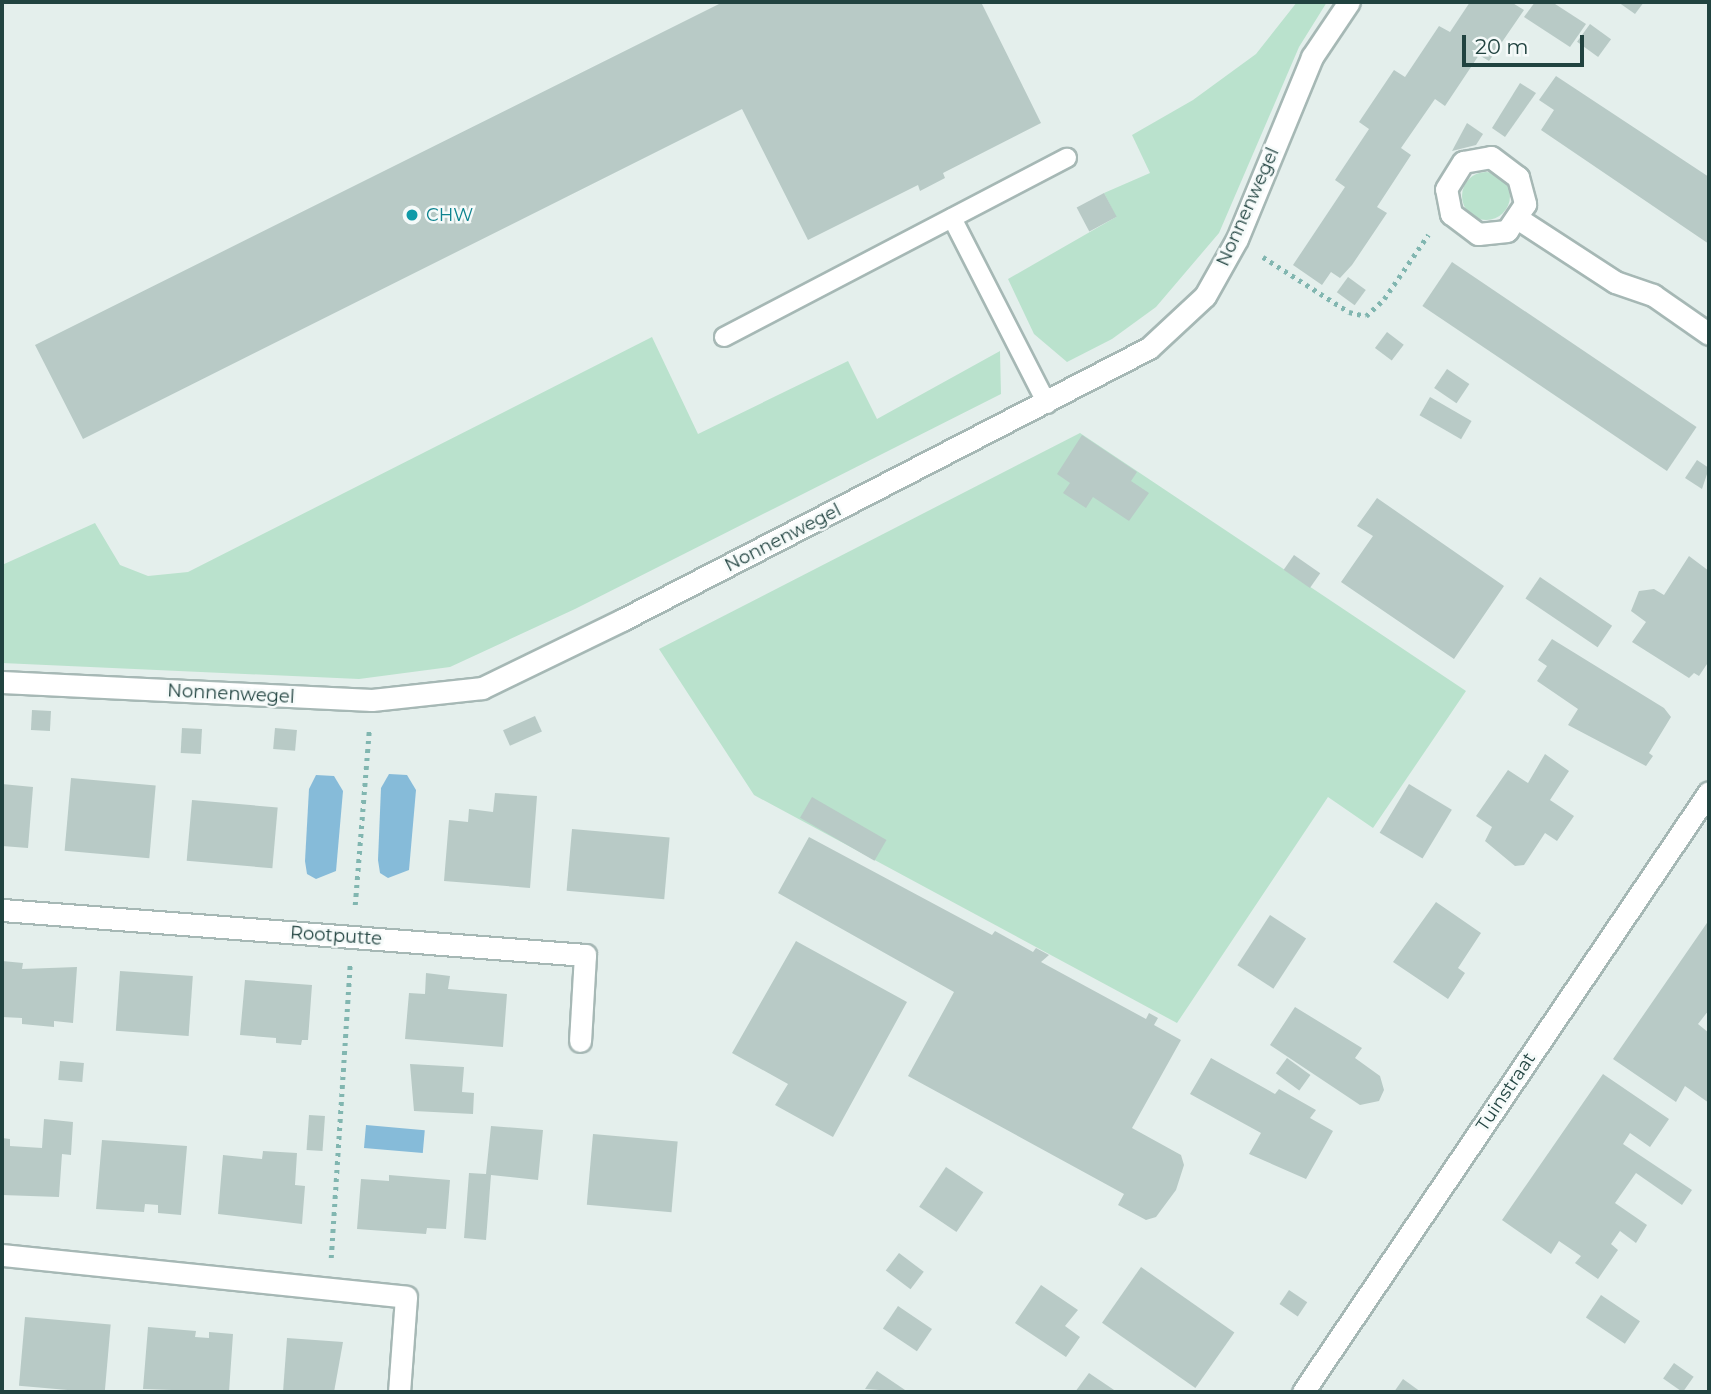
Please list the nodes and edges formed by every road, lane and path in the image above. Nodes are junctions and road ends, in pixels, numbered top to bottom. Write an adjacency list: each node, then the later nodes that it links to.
1 (1349, 2): 6 (street, Nonnenwegel)
2 (1067, 158): 4 (lane)
3 (1451, 214): 5 (street); 5 (street); 6 (path)
4 (952, 218): 8 (lane); 9 (lane)
5 (1517, 218): 7 (street)
6 (1237, 239): 9 (street, Nonnenwegel)
7 (1709, 334)
8 (724, 337)
9 (1047, 404): 11 (street, Nonnenwegel)
10 (2, 682): 11 (street, Nonnenwegel)
11 (372, 700): 14 (path)
12 (1709, 792): 19 (street, Tuinstraat)
13 (2, 910): 14 (street, Rootputte)
14 (352, 937): 15 (street, Rootputte); 17 (path)
15 (580, 1041)
16 (2, 1255): 17 (street)
17 (328, 1289): 18 (street)
18 (399, 1392)
19 (1303, 1392)

